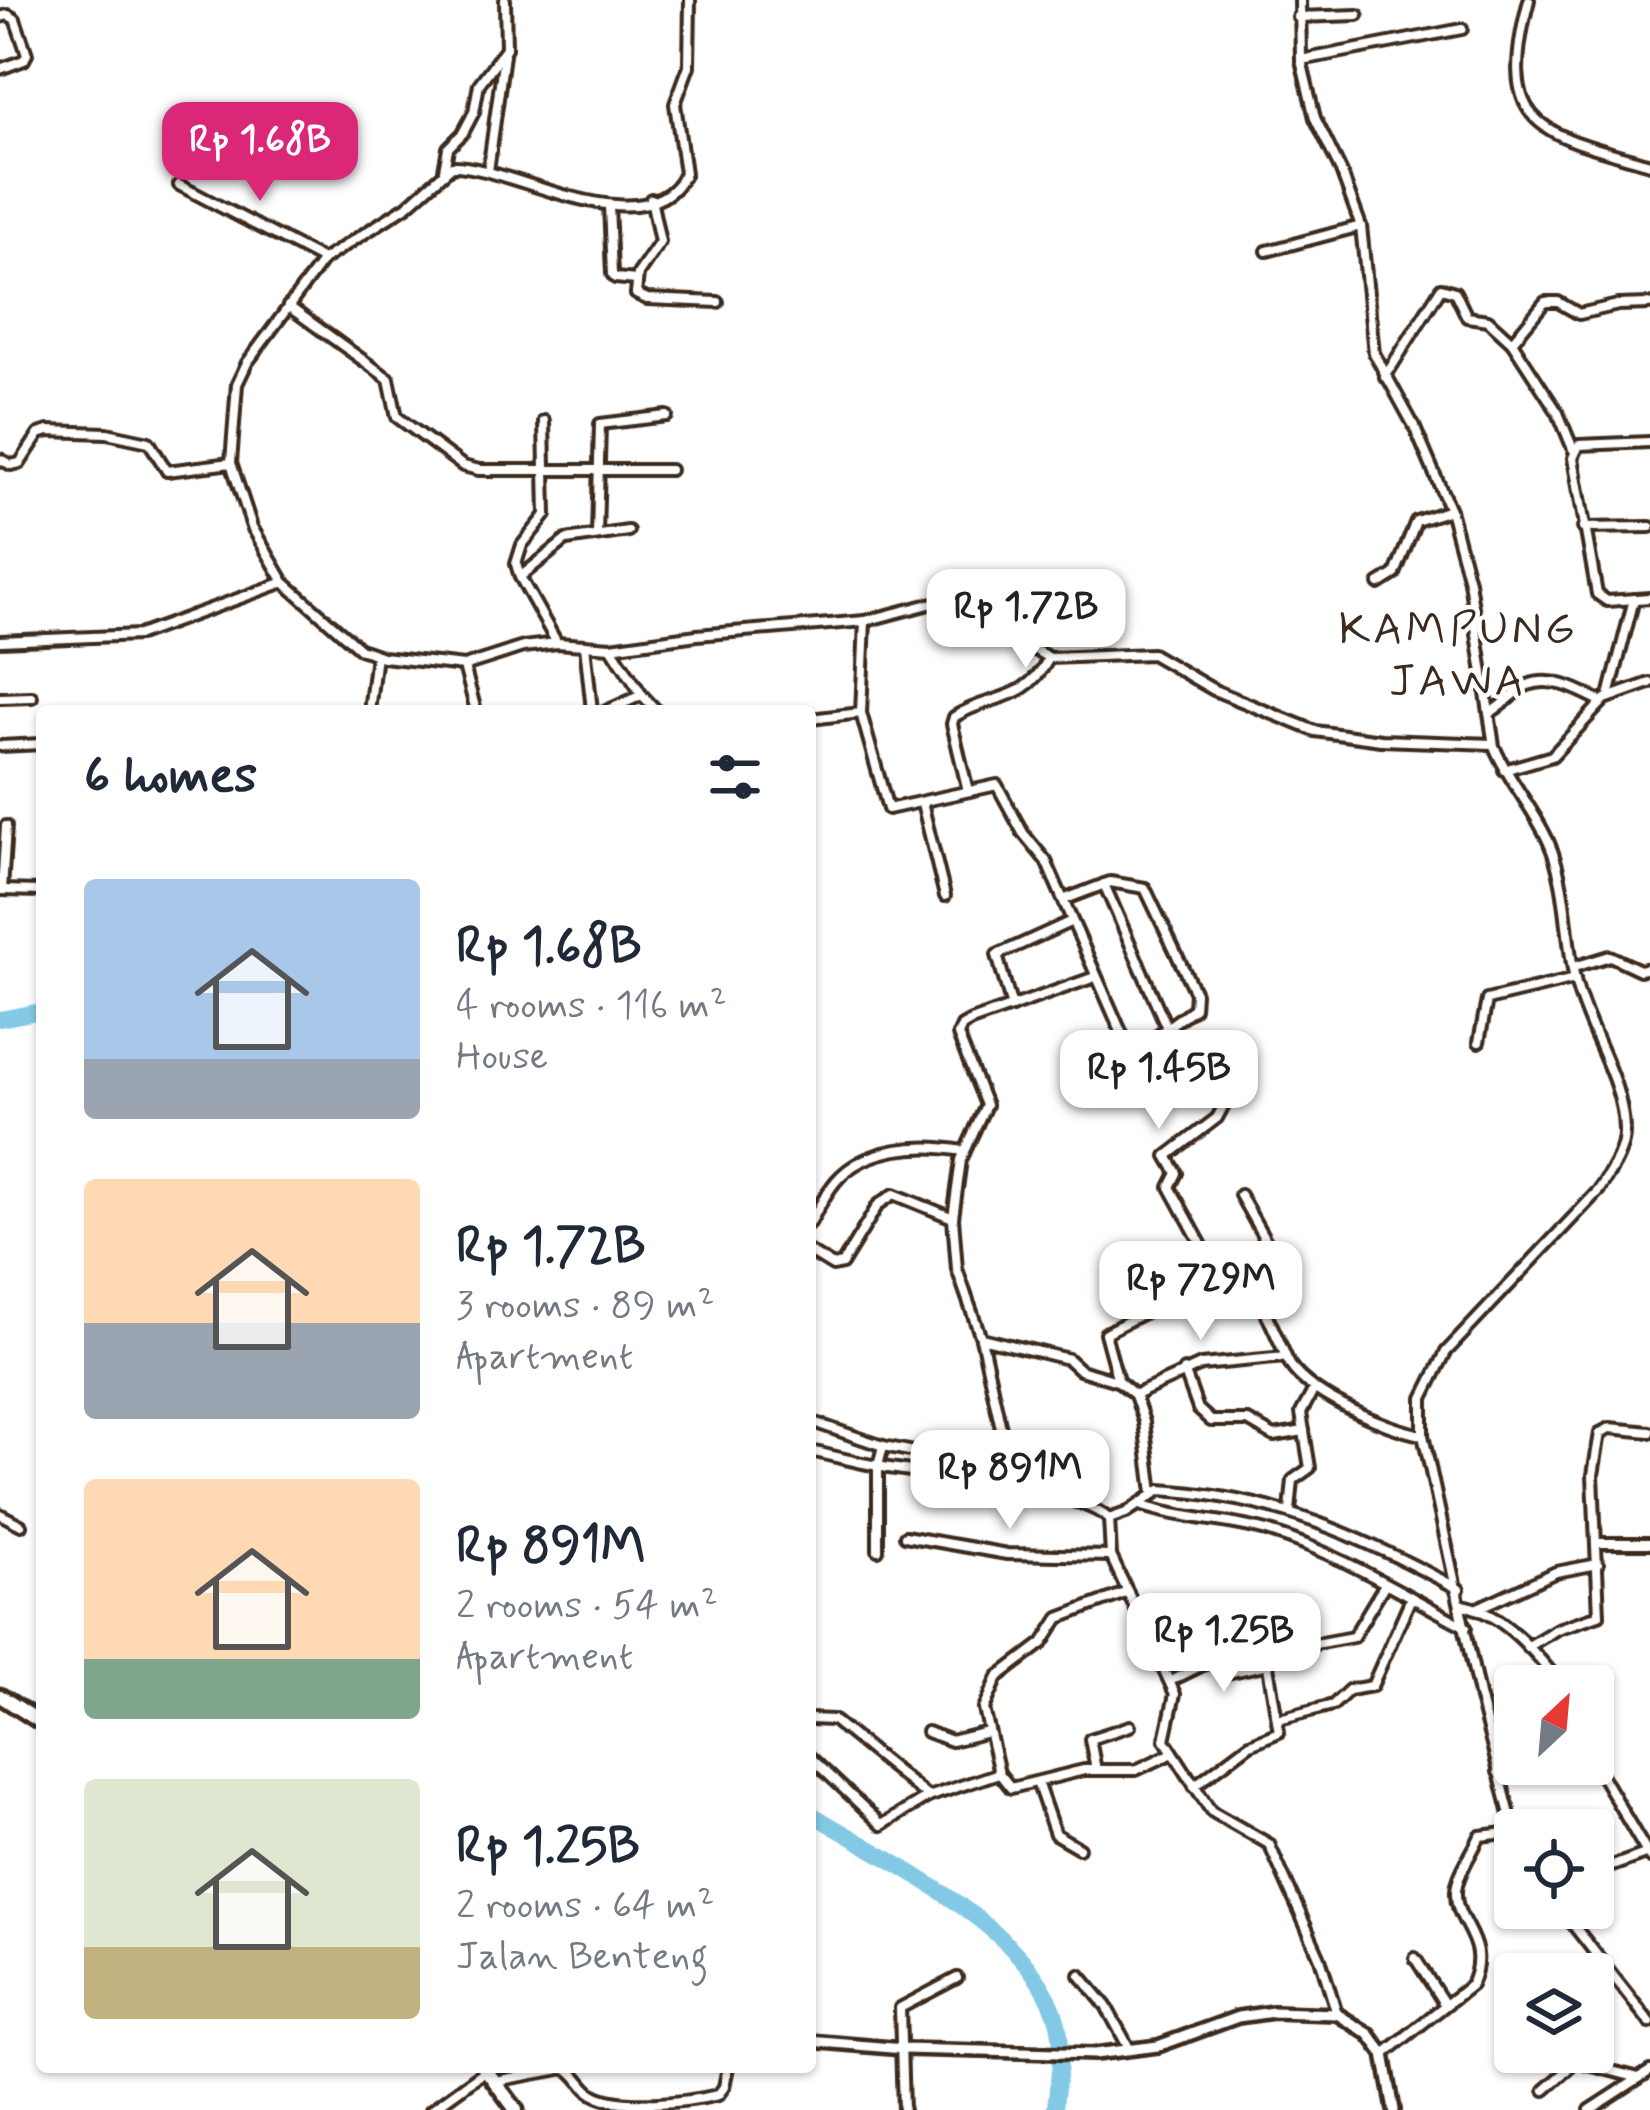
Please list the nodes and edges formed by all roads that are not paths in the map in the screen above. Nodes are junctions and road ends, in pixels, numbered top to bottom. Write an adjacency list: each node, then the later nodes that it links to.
1 (505, 0): 9 (street)
2 (690, 0): 16 (street)
3 (1300, 0): 7 (street)
4 (1529, 0): 12 (street)
5 (1358, 14): 7 (street)
6 (0, 17): 11 (street)
7 (1298, 17): 10 (street)
8 (1462, 28): 10 (street)
9 (504, 53): 13 (street); 14 (street)
10 (1301, 60): 18 (street)
11 (0, 69)
12 (1650, 164)
13 (444, 171): 14 (street); 20 (street)
14 (488, 171): 17 (street)
15 (179, 185): 20 (street)
16 (651, 200): 17 (street); 21 (street)
17 (609, 205): 21 (street)
18 (1361, 226): 19 (street); 26 (street)
19 (1267, 251)
20 (323, 260): 24 (street)
21 (636, 280): 22 (street)
22 (718, 302)
23 (1649, 304): 25 (street)
24 (288, 306): 32 (street); 33 (street)
25 (1512, 342): 26 (street); 30 (street)
26 (1384, 376): 36 (street)
27 (667, 416): 34 (street)
28 (544, 421): 33 (street)
29 (1650, 442): 30 (street)
30 (1574, 450): 38 (street)
31 (0, 459): 32 (street)
32 (230, 463): 42 (street)
33 (545, 470): 34 (street); 41 (street)
34 (598, 470): 35 (street); 40 (street)
35 (670, 470)
36 (1450, 510): 43 (street); 64 (street)
37 (1650, 526): 38 (street)
38 (1583, 528): 45 (street)
39 (628, 531): 40 (street)
40 (597, 535): 41 (street)
41 (520, 578): 48 (street)
42 (284, 582): 47 (street); 51 (street)
43 (1379, 584)
44 (1650, 598): 45 (street)
45 (1634, 599): 58 (street)
46 (865, 621): 50 (street); 52 (street); 65 (street)
47 (0, 641)
48 (556, 643): 49 (street); 53 (street)
49 (585, 645): 50 (street); 61 (street)
50 (611, 647): 55 (street)
51 (376, 655): 53 (street); 59 (street)
52 (1049, 658): 68 (street); 71 (street)
53 (464, 666): 60 (street)
54 (1650, 682): 58 (street)
55 (642, 695): 62 (street); 63 (street)
56 (32, 697): 57 (street)
57 (0, 698)
58 (1605, 700): 64 (street); 70 (street)
59 (370, 705)
60 (474, 705)
61 (591, 705)
62 (620, 705)
63 (651, 705)
64 (1489, 712): 68 (street)
65 (860, 713): 66 (street); 72 (street)
66 (816, 718)
67 (36, 744): 69 (street)
68 (1493, 744): 70 (street)
69 (0, 746)
70 (1504, 770): 80 (street)
71 (968, 791): 72 (street); 78 (street)
72 (922, 803): 77 (street)
73 (6, 826): 75 (street)
74 (1104, 884): 78 (street); 85 (street); 85 (street)
75 (1, 890): 76 (street)
76 (36, 891)
77 (945, 896)
78 (1064, 901): 79 (street)
79 (1072, 921): 82 (street); 84 (street)
80 (1574, 967): 81 (street); 83 (street)
81 (1650, 968)
82 (1095, 977): 84 (street); 85 (street)
83 (1575, 979): 86 (street); 104 (street)
84 (1012, 1007): 88 (street)
85 (1167, 1028)
86 (1480, 1042)
87 (1225, 1103): 94 (street)
88 (963, 1151): 90 (street); 91 (street)
89 (1240, 1196): 93 (street)
90 (816, 1213)
91 (953, 1218): 92 (street); 95 (street)
92 (816, 1256)
93 (1242, 1267): 94 (street); 96 (street)
94 (1218, 1275): 98 (street)
95 (981, 1338): 98 (street); 108 (street)
96 (1286, 1357): 97 (street); 99 (street)
97 (1184, 1370): 100 (street); 102 (street)
98 (1118, 1382): 100 (street)
99 (1314, 1390): 102 (street); 104 (street)
100 (1135, 1395): 110 (street)
101 (816, 1423): 105 (street)
102 (1304, 1431): 113 (street)
103 (1650, 1432): 118 (street)
104 (1423, 1436): 124 (street)
105 (883, 1446): 107 (street); 108 (street)
106 (816, 1452): 107 (street)
107 (878, 1466): 109 (street); 120 (street)
108 (1012, 1469): 109 (street); 111 (street)
109 (1014, 1487): 111 (street)
110 (1153, 1493): 112 (street); 113 (street)
111 (1054, 1498): 115 (street)
112 (1139, 1505): 115 (street); 123 (street)
113 (1290, 1511): 124 (street)
114 (0, 1514): 116 (street)
115 (1109, 1519): 121 (street)
116 (21, 1525)
117 (905, 1536): 121 (street)
118 (1597, 1543): 119 (street); 122 (street)
119 (1650, 1543)
120 (878, 1550)
121 (1112, 1556): 125 (street)
122 (1598, 1564): 128 (street); 130 (street)
123 (1385, 1584): 126 (street); 131 (street)
124 (1459, 1588): 127 (street)
125 (1128, 1592): 133 (street); 140 (street)
126 (1411, 1598): 129 (street); 137 (street)
127 (1462, 1605): 128 (street); 129 (street)
128 (1478, 1608): 130 (street)
129 (1467, 1627): 142 (street)
130 (1527, 1646): 132 (street)
131 (1268, 1664): 133 (street); 137 (street)
132 (1544, 1665)
133 (1170, 1681): 141 (street)
134 (0, 1696): 135 (highway)
135 (36, 1719)
136 (816, 1719): 149 (street)
137 (1279, 1719): 148 (street)
138 (1130, 1726): 144 (street)
139 (927, 1732): 140 (street)
140 (988, 1732): 145 (street)
141 (1173, 1753): 144 (street); 148 (street)
142 (1494, 1753)
143 (816, 1763): 149 (street)
144 (1096, 1770): 146 (street)
145 (999, 1772): 146 (street); 149 (street)
146 (1037, 1782): 151 (street)
147 (1607, 1785): 152 (street)
148 (1194, 1786): 159 (street)
149 (928, 1798)
150 (1494, 1835): 158 (street)
151 (1079, 1848)
152 (1649, 1855): 153 (street)
153 (1614, 1866)
154 (1576, 1929): 160 (street)
155 (1415, 1958): 158 (street)
156 (1080, 1976): 163 (street)
157 (957, 1978): 162 (street)
158 (1445, 2006): 164 (street)
159 (1337, 2014): 163 (street); 164 (street)
160 (1650, 2023)
161 (816, 2042): 162 (street)
162 (903, 2049): 163 (street); 174 (street)
163 (1131, 2051)
164 (1384, 2054): 175 (street)
165 (1650, 2072): 170 (street)
166 (486, 2073): 172 (street)
167 (489, 2073): 173 (highway)
168 (571, 2073): 169 (street)
169 (727, 2073)
170 (1639, 2078): 171 (street); 176 (street)
171 (1545, 2090)
172 (431, 2110)
173 (516, 2110)
174 (904, 2110)
175 (1394, 2110)
176 (1590, 2110)

